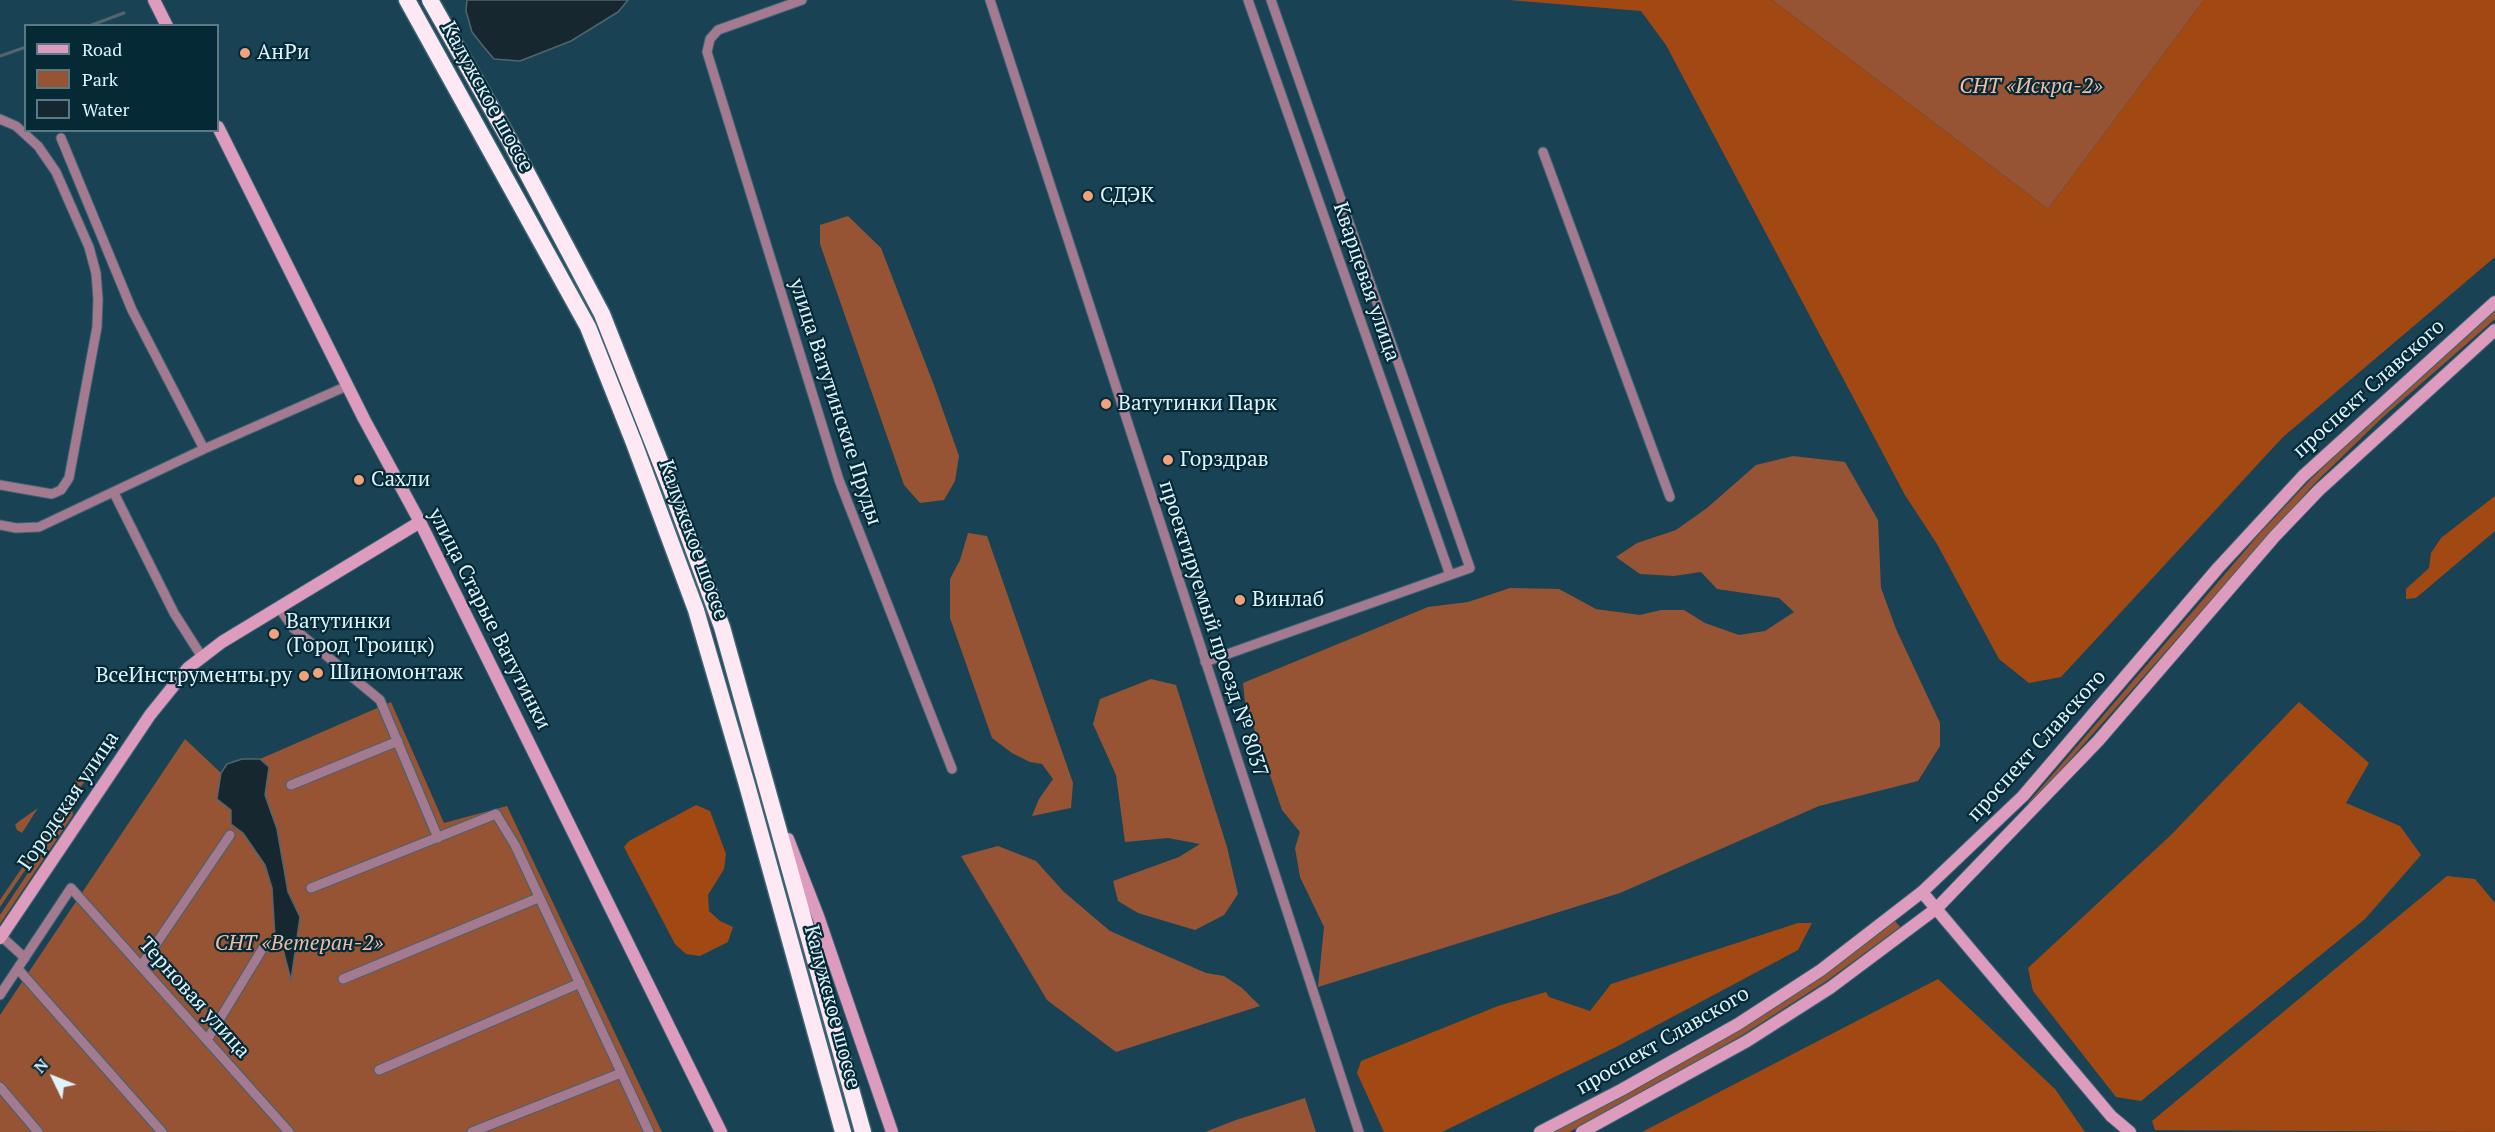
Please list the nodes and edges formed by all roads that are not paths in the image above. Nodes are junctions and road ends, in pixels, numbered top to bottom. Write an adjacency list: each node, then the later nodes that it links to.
1 (154, 0): 8 (main road)
2 (407, 0): 57 (highway, Калужское шоссе)
3 (430, 0): 28 (highway, Калужское шоссе)
4 (802, 0): 27 (street, улица Ватутинские Пруды)
5 (990, 0): 25 (street, проектируемый проезд № 8037)
6 (1248, 0): 22 (street, Кварцевая улица)
7 (1271, 0): 22 (street, Кварцевая улица)
8 (166, 24)
9 (0, 119): 17 (street)
10 (219, 129): 15 (main road, улица Старые Ватутинки)
11 (61, 138): 16 (street)
12 (1544, 152): 19 (street)
13 (2495, 302): 34 (main road, проспект Славского)
14 (2495, 330): 33 (main road, проспект Славского)
15 (347, 386): 16 (street); 20 (main road, улица Старые Ватутинки)
16 (204, 449): 18 (street)
17 (0, 485)
18 (114, 493): 21 (street); 24 (street)
19 (1670, 497)
20 (420, 522): 23 (main road, Городская улица); 56 (main road, улица Старые Ватутинки)
21 (0, 525)
22 (1450, 575): 25 (street)
23 (280, 609): 24 (main road, Городская улица); 26 (street)
24 (202, 657): 39 (main road, Городская улица)
25 (1205, 662): 60 (street, проектируемый проезд № 8037)
26 (398, 741): 29 (street); 31 (street)
27 (952, 769)
28 (766, 781): 58 (highway, Калужское шоссе); 59 (main road)
29 (291, 785)
30 (230, 836): 42 (street)
31 (438, 838): 32 (street); 35 (street)
32 (311, 888)
33 (1958, 888): 36 (main road, проспект Славского); 38 (main road)
34 (1923, 892): 36 (main road); 61 (main road, проспект Славского)
35 (538, 897): 44 (street); 45 (street)
36 (1937, 908): 37 (main road, проспект Славского); 38 (main road)
37 (1908, 931): 38 (main road); 62 (main road, проспект Славского)
38 (1958, 934): 63 (main road)
39 (1, 937): 41 (street)
40 (262, 948): 47 (street)
41 (25, 958): 42 (street, Терновая улица); 43 (street)
42 (141, 966): 47 (street, Терновая улица)
43 (18, 969): 46 (street); 52 (street)
44 (343, 979)
45 (580, 983): 48 (street); 49 (street)
46 (0, 995)
47 (207, 1040): 53 (street, Терновая улица)
48 (379, 1070)
49 (621, 1073): 54 (street); 55 (street)
50 (0, 1087): 51 (street)
51 (38, 1132)
52 (162, 1132)
53 (289, 1132)
54 (472, 1132)
55 (649, 1132)
56 (721, 1132)
57 (843, 1132)
58 (863, 1132)
59 (892, 1132)
60 (1359, 1132)
61 (1540, 1132)
62 (1582, 1132)
63 (2130, 1132)

